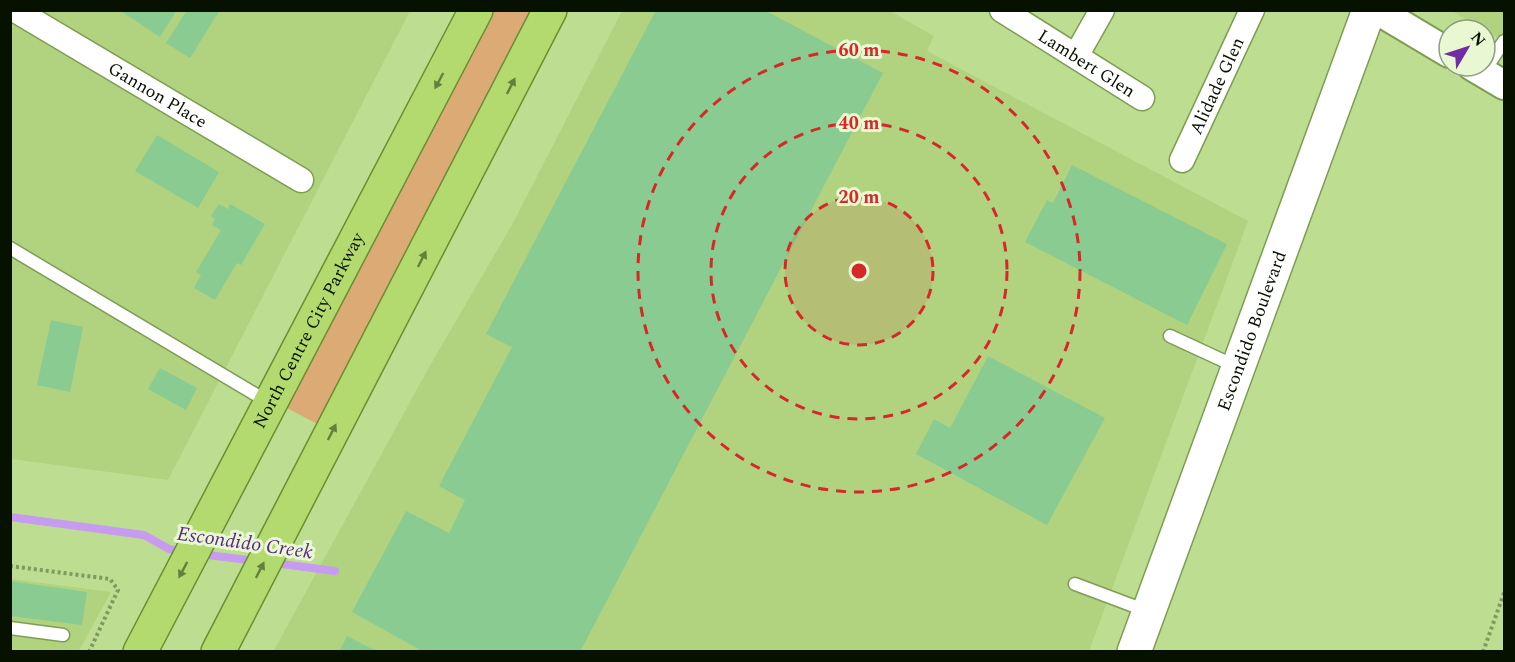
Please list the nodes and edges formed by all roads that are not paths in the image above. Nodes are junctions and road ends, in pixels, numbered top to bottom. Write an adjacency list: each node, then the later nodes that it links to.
1 (476, 10): 17 (highway, North Centre City Parkway, one-way to 17)
2 (550, 10): 23 (highway, one-way to 2)
3 (1002, 10): 10 (street, Lambert Glen)
4 (1102, 10): 10 (street)
5 (1252, 10): 12 (street, Alidade Glen)
6 (1368, 10): 16 (main road, Escondido Boulevard)
7 (1377, 10): 9 (street)
8 (30, 14): 13 (street, Gannon Place)
9 (1437, 46)
10 (1076, 56): 11 (street, Lambert Glen)
11 (1142, 98)
12 (1182, 160)
13 (302, 180)
14 (10, 248): 17 (lane)
15 (1170, 336): 16 (lane)
16 (1238, 368): 19 (main road, Escondido Boulevard)
17 (270, 403): 22 (highway, North Centre City Parkway, one-way to 22)
18 (1075, 584): 19 (lane)
19 (1149, 611): 24 (main road, Escondido Boulevard)
20 (10, 628): 21 (lane)
21 (63, 635)
22 (140, 651)
23 (218, 651)
24 (1134, 651)

